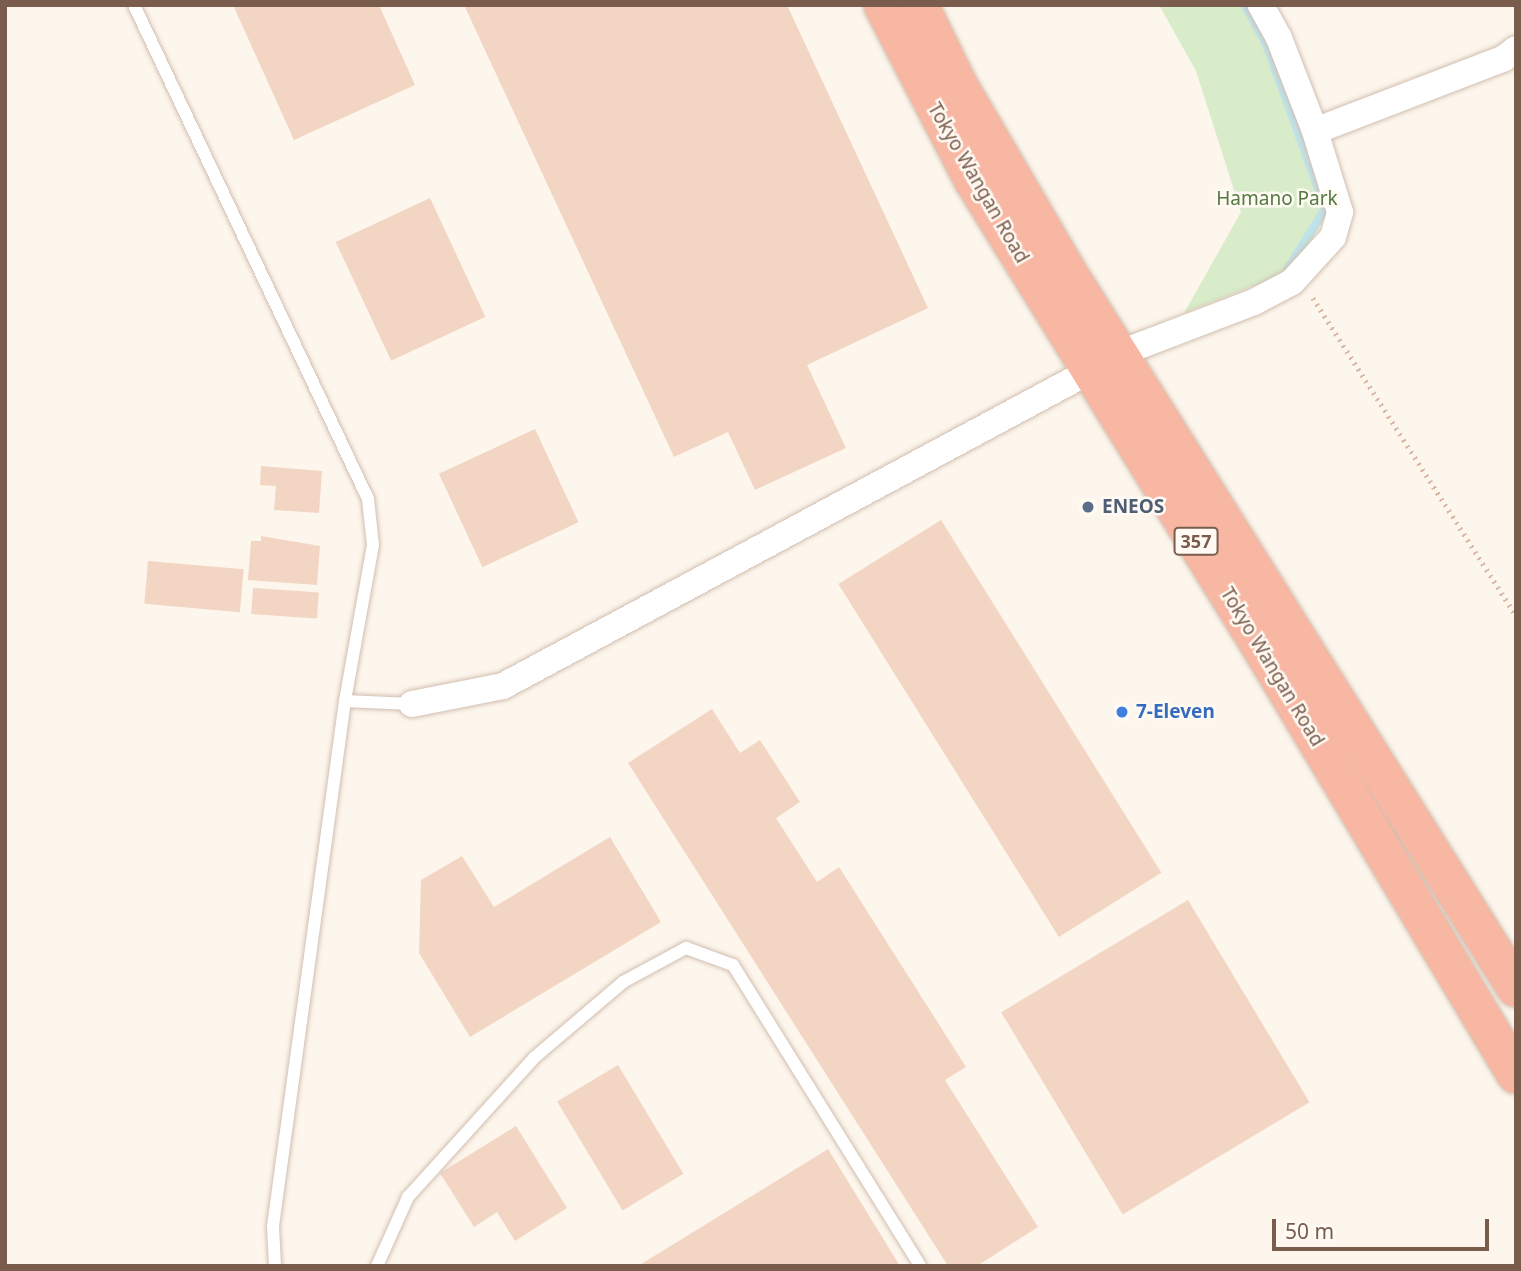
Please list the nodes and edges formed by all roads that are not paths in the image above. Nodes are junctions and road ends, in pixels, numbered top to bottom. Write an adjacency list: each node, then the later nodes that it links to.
1 (134, 5): 8 (lane)
2 (883, 5): 7 (highway, Tokyo Wangan Road / 357)
3 (919, 5): 7 (highway, Tokyo Wangan Road / 357)
4 (1261, 5): 6 (street)
5 (1516, 49): 6 (street)
6 (1315, 131): 7 (street)
7 (1104, 362): 9 (street); 10 (highway, Tokyo Wangan Road / 357); 11 (highway, Tokyo Wangan Road / 357)
8 (345, 701): 9 (lane); 12 (lane)
9 (412, 704)
10 (1516, 988)
11 (1516, 1074)
12 (275, 1266)
13 (377, 1266): 14 (lane)
14 (919, 1266)

